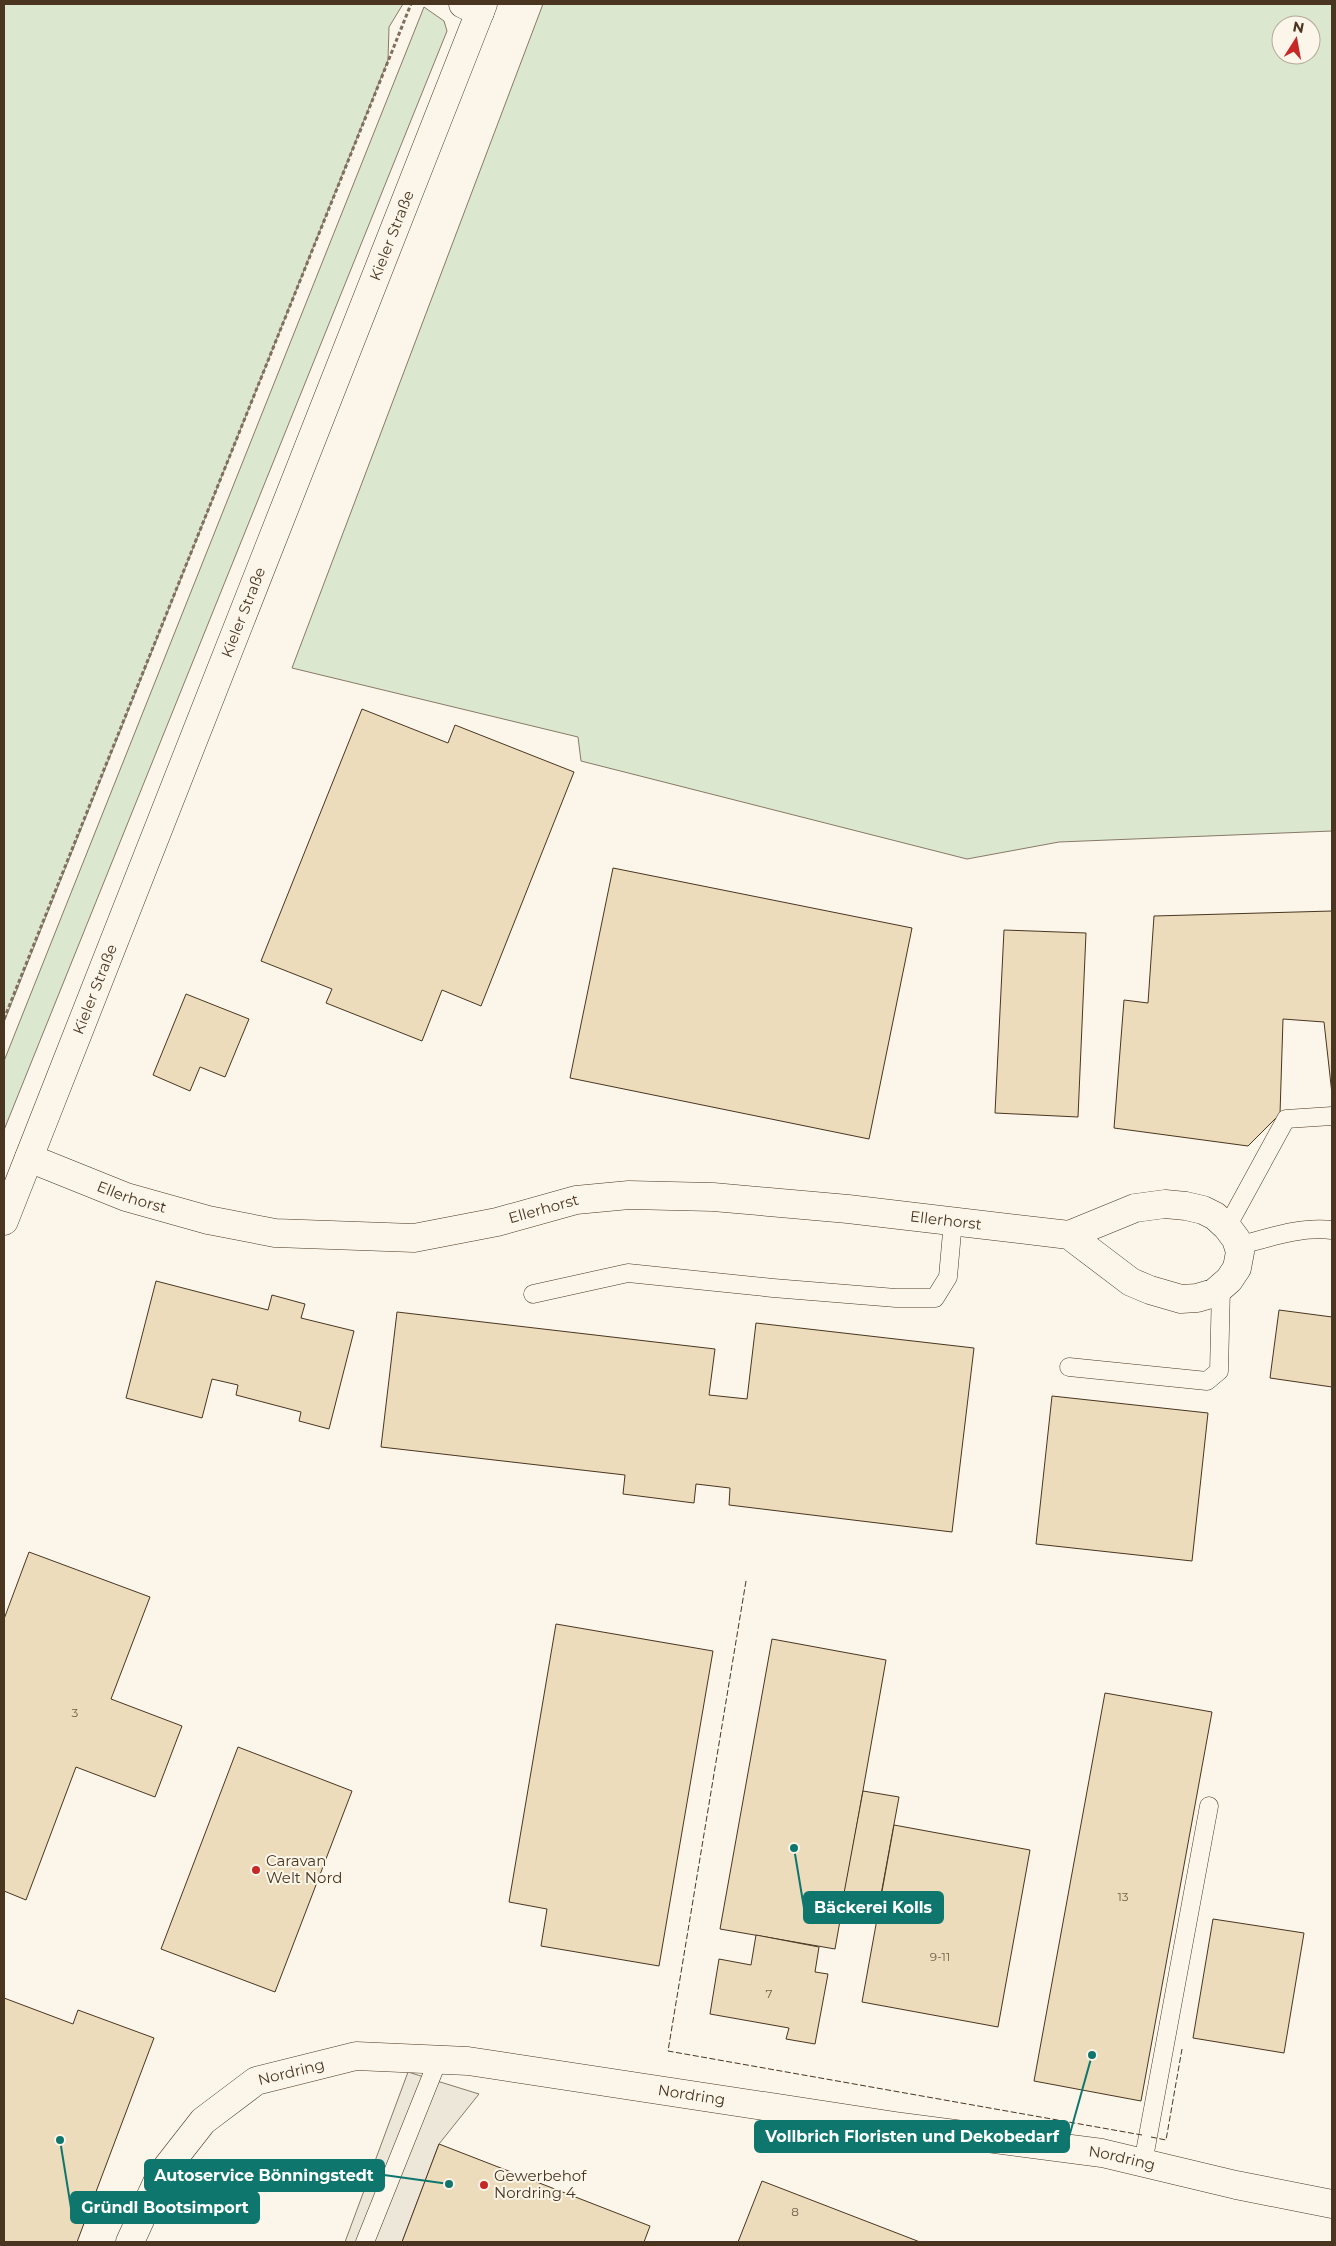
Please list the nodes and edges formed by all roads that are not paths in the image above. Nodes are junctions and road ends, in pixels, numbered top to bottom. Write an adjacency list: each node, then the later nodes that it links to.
1 (475, 7): 3 (street, Kieler Straße)
2 (1332, 1116): 8 (lane)
3 (29, 1158): 4 (street, Kieler Straße); 5 (street, Ellerhorst)
4 (4, 1221)
5 (953, 1221): 7 (street, Ellerhorst); 10 (lane)
6 (1332, 1230): 8 (lane)
7 (1069, 1235): 8 (street, Ellerhorst); 9 (street)
8 (1233, 1236): 9 (street)
9 (1221, 1287): 11 (lane)
10 (533, 1294)
11 (1069, 1368)
12 (1209, 1806): 14 (lane)
13 (438, 2060): 14 (street, Nordring); 16 (street, Nordring); 17 (lane)
14 (1143, 2163): 15 (street, Nordring)
15 (1332, 2204)
16 (130, 2242)
17 (365, 2242)

